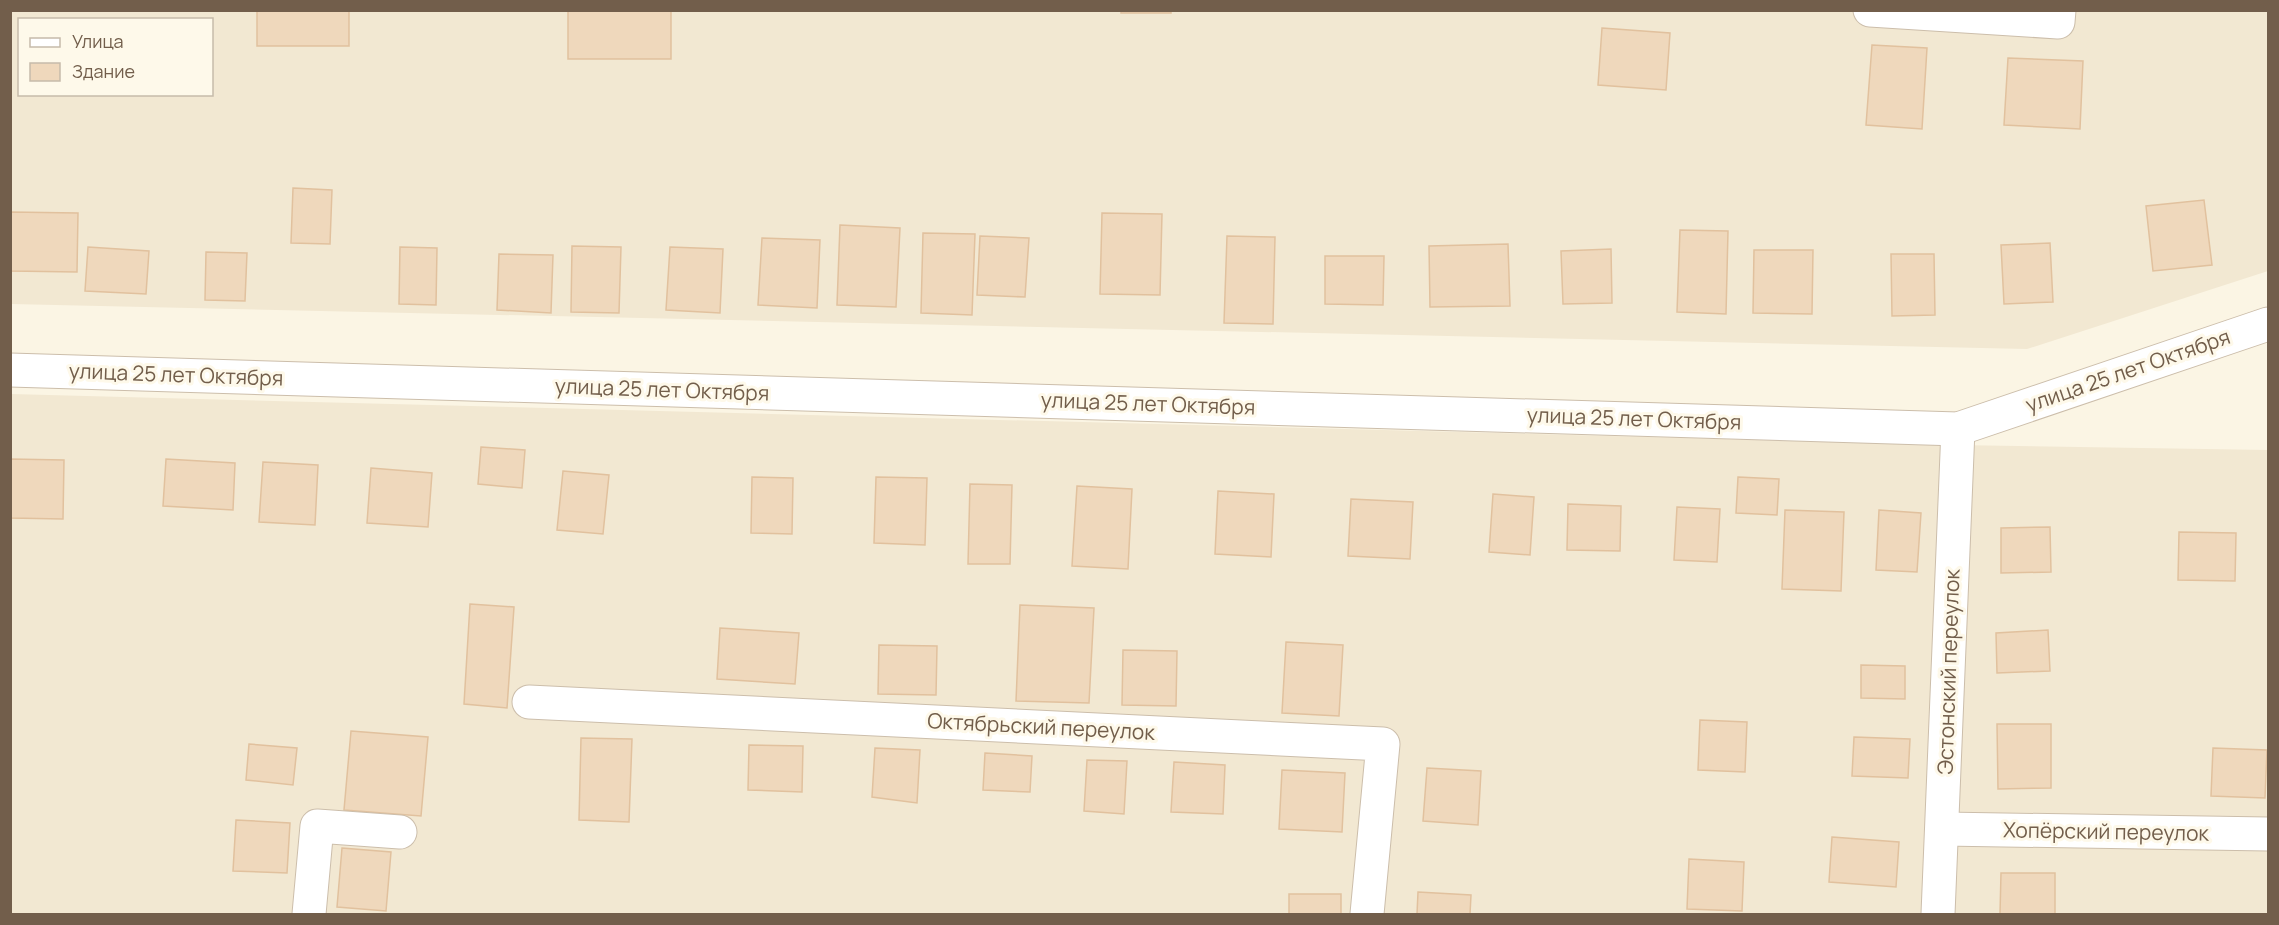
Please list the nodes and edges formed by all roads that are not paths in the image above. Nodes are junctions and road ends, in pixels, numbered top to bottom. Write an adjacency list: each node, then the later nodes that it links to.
1 (1870, 10): 2 (street)
2 (2059, 10)
3 (2268, 324): 5 (street, улица 25 лет Октября)
4 (10, 370): 5 (street, улица 25 лет Октября)
5 (1958, 429): 7 (street, Эстонский переулок)
6 (529, 702): 11 (street, Октябрьский переулок)
7 (1943, 829): 9 (street, Хопёрский переулок); 12 (street, Эстонский переулок)
8 (400, 831): 10 (street)
9 (2268, 834)
10 (309, 915)
11 (1367, 915)
12 (1938, 915)

